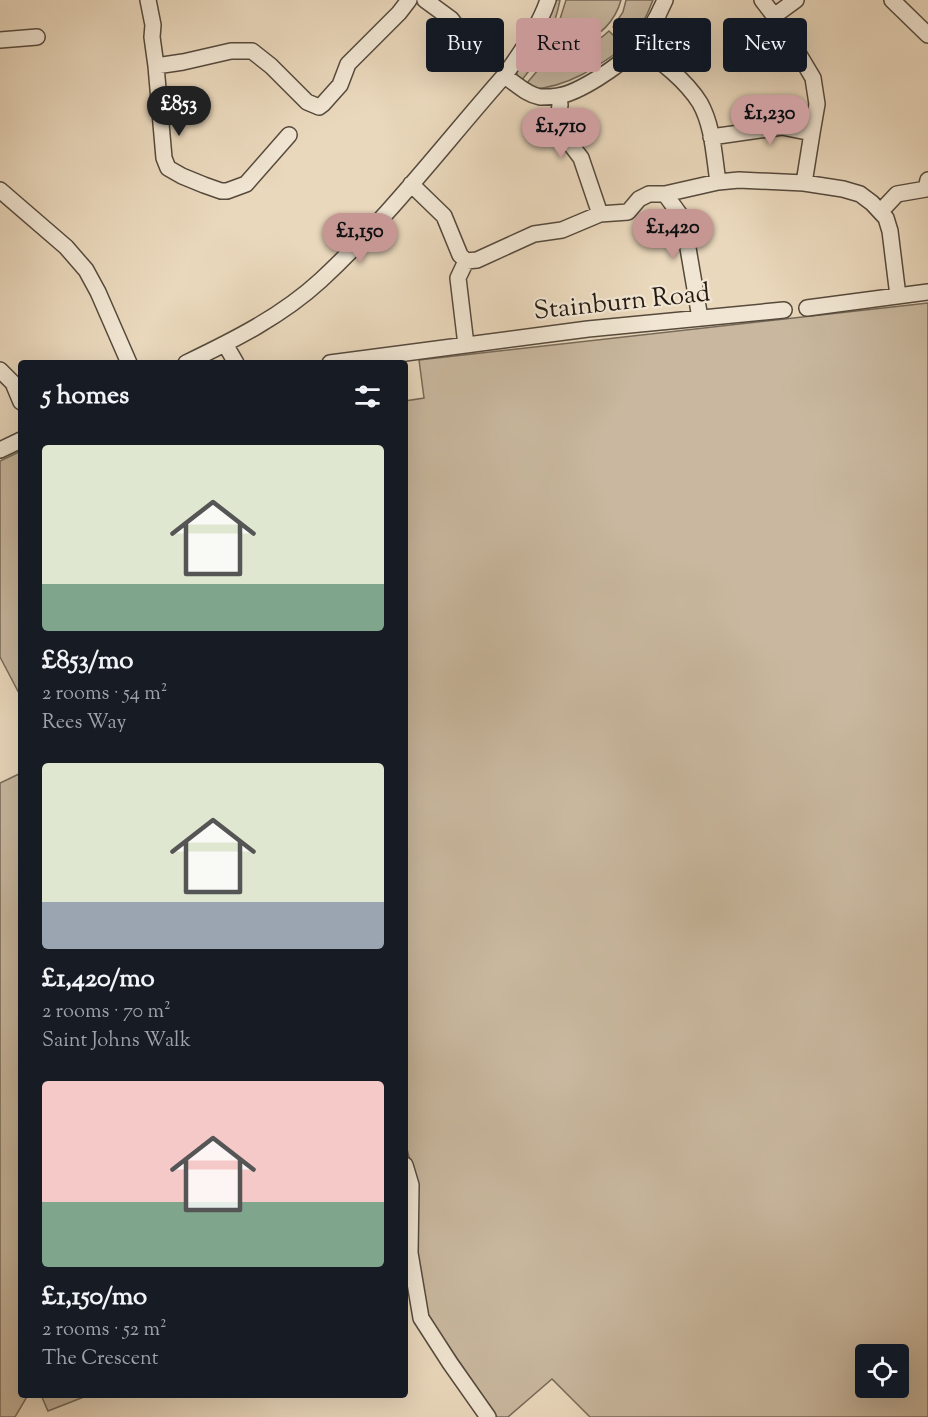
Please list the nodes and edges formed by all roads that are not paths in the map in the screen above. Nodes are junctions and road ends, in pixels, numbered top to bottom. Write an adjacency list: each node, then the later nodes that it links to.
1 (148, 0): 15 (street)
2 (409, 0): 15 (street)
3 (425, 0): 10 (street)
4 (548, 0): 18 (street)
5 (665, 0): 11 (street)
6 (762, 0): 9 (street)
7 (796, 0): 9 (street)
8 (892, 0): 12 (street)
9 (774, 16): 20 (street)
10 (450, 18)
11 (657, 18)
12 (928, 35)
13 (37, 37): 14 (street)
14 (0, 40)
15 (156, 66): 21 (street)
16 (613, 67): 19 (street)
17 (673, 72): 22 (street)
18 (504, 76): 19 (street); 26 (street)
19 (559, 96): 30 (street)
20 (812, 133): 22 (street); 25 (street)
21 (289, 135)
22 (711, 137): 24 (street)
23 (928, 180): 29 (street)
24 (718, 182): 25 (street); 28 (street)
25 (804, 183): 29 (street)
26 (411, 184): 31 (street); 37 (street)
27 (0, 190): 39 (street)
28 (665, 194): 30 (street); 36 (street)
29 (881, 211): 33 (street)
30 (600, 214): 31 (street)
31 (466, 261): 38 (street)
32 (928, 292): 33 (street)
33 (898, 296): 34 (street)
34 (807, 308)
35 (784, 310): 36 (street, Stainburn Road)
36 (700, 318): 38 (street, Stainburn Road)
37 (225, 344): 40 (street); 41 (street)
38 (466, 345): 42 (street, Stainburn Road)
39 (128, 360)
40 (192, 360)
41 (234, 360)
42 (353, 360)
43 (0, 370): 44 (street)
44 (18, 395)
45 (18, 441): 46 (street)
46 (0, 450)
47 (408, 1175): 48 (street)
48 (485, 1416)

